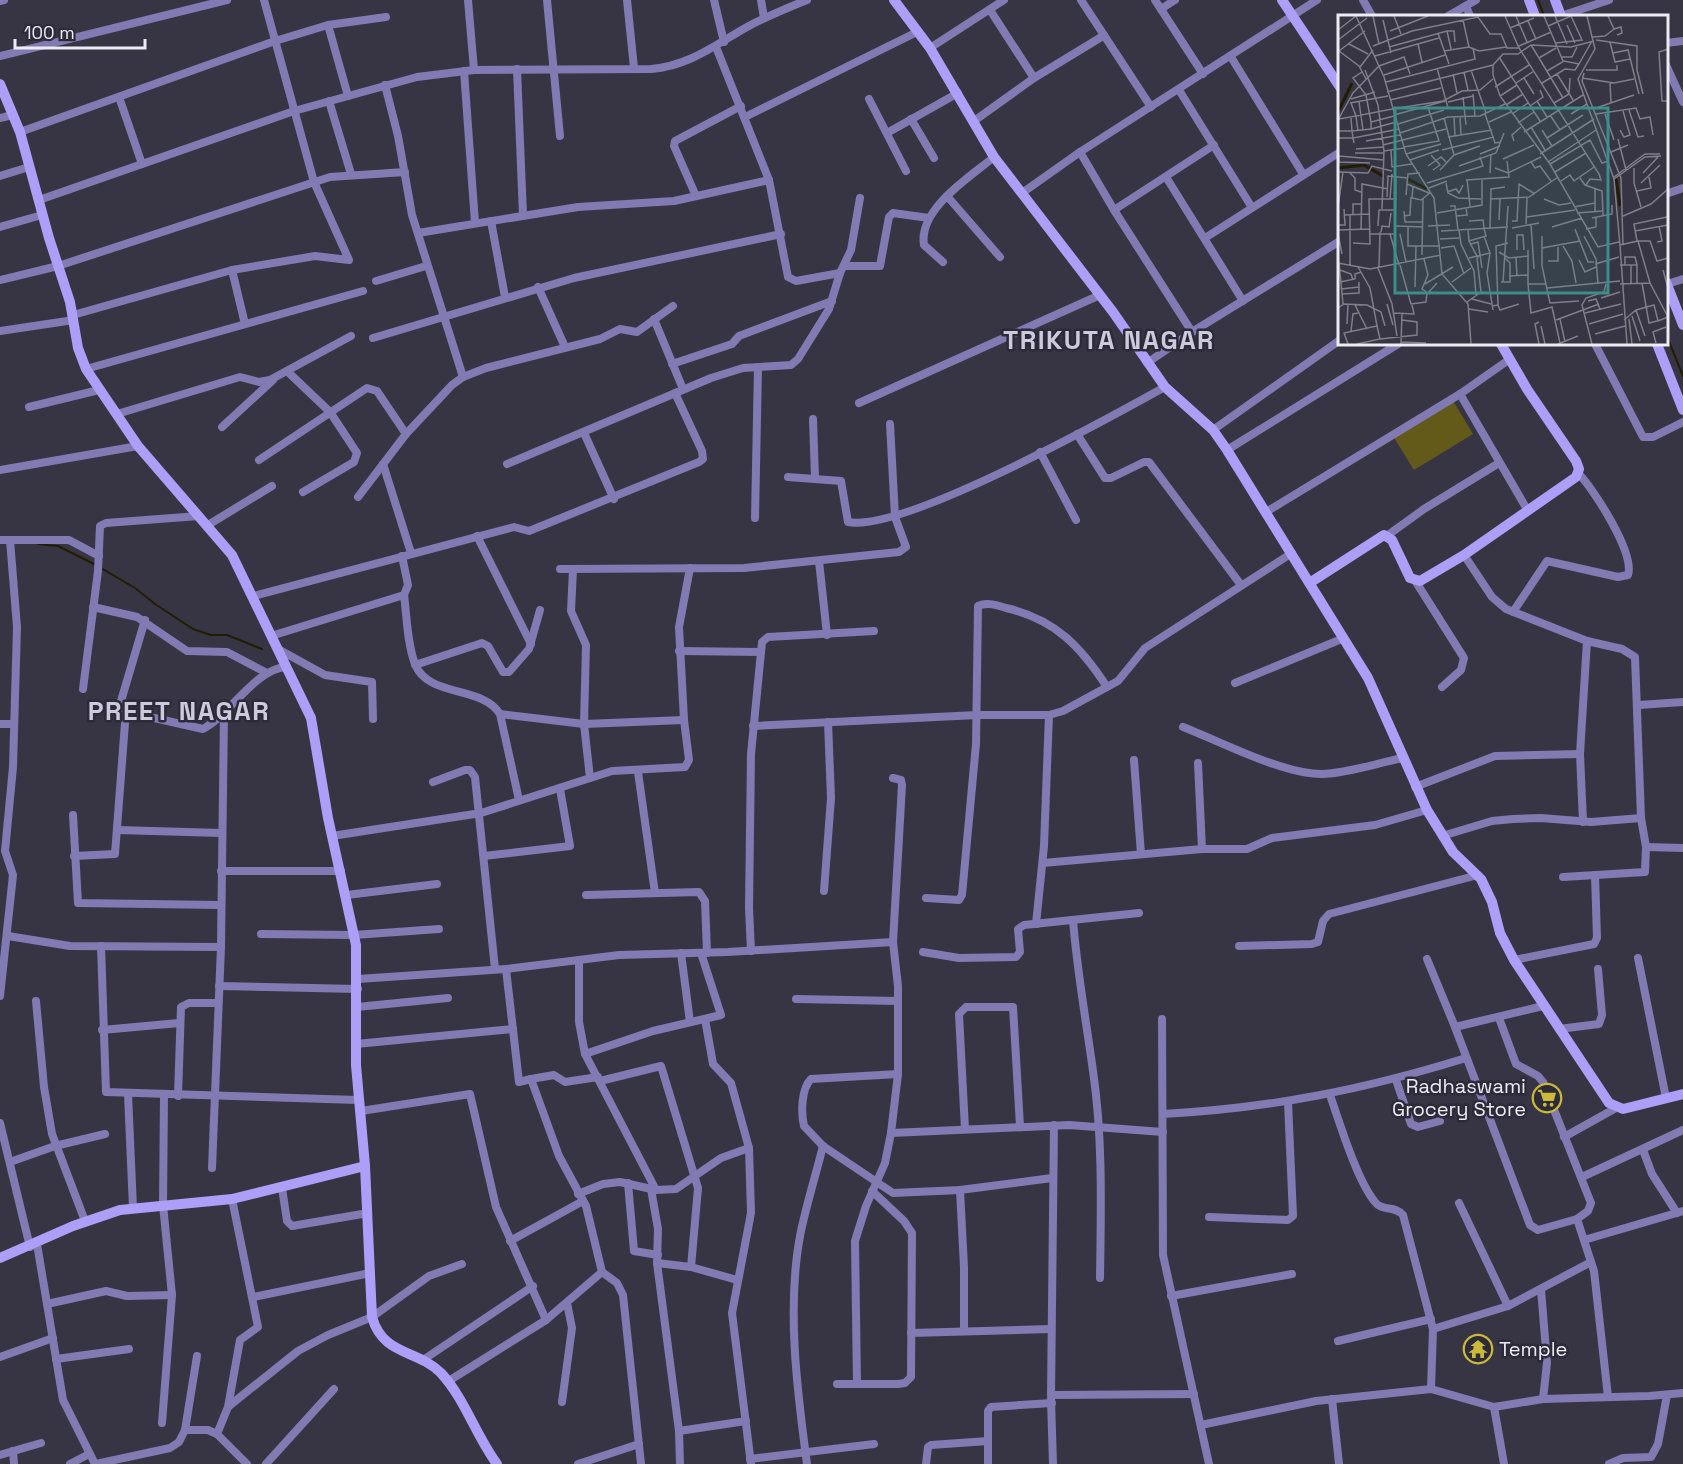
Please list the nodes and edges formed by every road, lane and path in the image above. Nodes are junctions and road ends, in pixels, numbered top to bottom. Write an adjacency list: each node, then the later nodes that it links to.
1 (227, 0): 42 (street)
2 (264, 0): 36 (street)
3 (468, 0): 48 (street)
4 (547, 0): 45 (street)
5 (627, 0): 46 (street)
6 (714, 0): 38 (street)
7 (761, 0): 32 (street)
8 (807, 0): 32 (street)
9 (894, 0): 34 (street)
10 (1004, 0): 23 (street)
11 (1081, 0): 35 (street)
12 (1155, 0): 22 (street)
13 (1175, 0): 22 (street)
14 (1282, 0): 30 (street)
15 (1317, 0): 30 (street)
16 (1363, 0): 24 (street)
17 (1476, 0): 21 (street)
18 (1529, 0): 27 (street)
19 (1555, 0): 28 (street)
20 (1609, 0): 29 (street)
21 (1466, 6): 25 (street); 26 (street)
22 (1161, 9): 50 (street)
23 (990, 10): 41 (street); 51 (street)
24 (1371, 15)
25 (1450, 15)
26 (1470, 15)
27 (1535, 15)
28 (1561, 15)
29 (1564, 15)
30 (1291, 16): 43 (street); 53 (street)
31 (386, 17): 33 (street)
32 (764, 18): 38 (street)
33 (328, 25): 36 (street); 57 (street)
34 (917, 32): 41 (street); 66 (street)
35 (1103, 36): 51 (street); 63 (street)
36 (275, 41): 58 (street); 64 (street)
37 (1683, 41): 39 (street)
38 (724, 42): 40 (street)
39 (1668, 43)
40 (716, 47): 46 (street); 62 (street)
41 (930, 48): 56 (street)
42 (0, 56)
43 (1231, 57): 50 (street); 83 (street)
44 (517, 69): 45 (street); 48 (street); 98 (street)
45 (554, 69): 46 (street); 72 (street)
46 (634, 69)
47 (1668, 69): 61 (street)
48 (474, 70): 49 (street)
49 (464, 71): 54 (street); 101 (street)
50 (1203, 74): 55 (street)
51 (1034, 78): 69 (street)
52 (0, 84): 65 (street)
53 (1338, 84)
54 (385, 85): 57 (street); 81 (street)
55 (1179, 90): 63 (street); 73 (street)
56 (958, 93): 68 (street); 69 (street)
57 (348, 96): 60 (street)
58 (119, 97): 70 (street); 78 (street)
59 (869, 99): 71 (street)
60 (329, 101): 64 (street); 82 (street)
61 (1683, 102)
62 (741, 106): 66 (street); 91 (street)
63 (1151, 108): 74 (street)
64 (294, 111): 78 (street); 87 (street)
65 (12, 115): 67 (street); 70 (street)
66 (746, 117): 86 (street)
67 (0, 118)
68 (911, 119): 71 (street); 77 (street)
69 (974, 121): 76 (street)
70 (20, 132): 79 (street)
71 (887, 133): 80 (street)
72 (560, 136)
73 (1214, 145): 85 (street); 95 (street)
74 (1080, 152): 89 (street); 96 (street)
75 (1338, 153): 83 (street)
76 (994, 157): 89 (street); 92 (street)
77 (934, 158)
78 (142, 164): 94 (street)
79 (29, 167): 84 (street); 94 (street)
80 (906, 171)
81 (405, 172): 82 (street); 103 (street)
82 (351, 174): 87 (street)
83 (1304, 174): 95 (street)
84 (0, 176)
85 (1166, 177): 96 (street); 105 (street)
86 (769, 180): 91 (street); 104 (street)
87 (314, 182): 109 (street); 112 (street)
88 (1683, 188): 90 (street)
89 (1022, 193): 120 (street)
90 (1668, 193)
91 (696, 196): 98 (street)
92 (947, 196): 99 (street); 107 (street)
93 (860, 198): 111 (street)
94 (39, 200): 97 (street)
95 (1251, 206): 105 (street)
96 (1114, 210): 131 (street)
97 (42, 215): 102 (street); 109 (street)
98 (523, 215): 100 (street)
99 (929, 218): 108 (street); 111 (street)
100 (491, 220): 101 (street); 121 (street)
101 (475, 223): 103 (street)
102 (0, 226)
103 (418, 233): 110 (street)
104 (781, 234): 111 (street); 118 (street)
105 (1205, 238): 123 (street)
106 (1338, 242): 123 (street)
107 (1000, 257)
108 (943, 262)
109 (58, 266): 114 (street); 126 (street)
110 (426, 266): 115 (street); 125 (street)
111 (842, 269): 122 (street)
112 (232, 270): 126 (street); 128 (street)
113 (1683, 279): 116 (street)
114 (0, 280)
115 (376, 281)
116 (1668, 283)
117 (1668, 286): 129 (street)
118 (538, 287): 121 (street); 139 (street)
119 (363, 291): 128 (street)
120 (1100, 295): 141 (street); 152 (street)
121 (505, 297): 125 (street)
122 (832, 301): 142 (street); 143 (street)
123 (1243, 301): 131 (street)
124 (673, 306): 127 (street)
125 (443, 315): 133 (street); 147 (street)
126 (73, 317): 130 (street); 144 (street)
127 (654, 319): 139 (street); 142 (street)
128 (245, 324): 144 (street)
129 (1683, 325)
130 (0, 331)
131 (1192, 332): 141 (street)
132 (351, 336): 145 (street)
133 (373, 338)
134 (1338, 341): 161 (street)
135 (1396, 345): 166 (street)
136 (1502, 345): 140 (street)
137 (1596, 345): 158 (street)
138 (1657, 345): 154 (street)
139 (565, 347): 147 (street)
140 (1510, 359): 151 (street); 173 (street)
141 (1147, 363): 148 (street)
142 (672, 364): 150 (street)
143 (758, 367): 150 (street); 184 (street)
144 (86, 369): 149 (street)
145 (288, 372): 146 (street); 155 (street)
146 (276, 377): 156 (street); 160 (street)
147 (463, 377): 163 (street)
148 (1164, 387): 161 (street); 164 (street)
149 (99, 390): 153 (street); 156 (street)
150 (679, 391): 162 (street); 179 (street)
151 (1460, 394): 169 (street); 180 (street)
152 (859, 403)
153 (29, 407)
154 (1683, 410)
155 (330, 412): 163 (street); 168 (street); 177 (street)
156 (117, 414): 165 (street)
157 (813, 419): 175 (street)
158 (1683, 422)
159 (890, 424): 183 (street)
160 (222, 427)
161 (1213, 430): 166 (street)
162 (584, 433): 171 (street); 179 (street)
163 (406, 434): 170 (street)
164 (1077, 434): 167 (street); 202 (street)
165 (138, 446): 172 (street); 182 (street)
166 (1227, 450): 180 (street)
167 (1040, 453): 183 (street); 185 (street)
168 (259, 460)
169 (1499, 463): 181 (street); 187 (street)
170 (383, 464): 178 (street); 192 (street)
171 (507, 464)
172 (0, 470)
173 (1579, 474): 181 (street); 207 (street)
174 (788, 477): 175 (street)
175 (815, 478): 183 (street)
176 (272, 486): 186 (street)
177 (303, 492)
178 (358, 497)
179 (614, 499): 188 (street)
180 (1266, 512): 191 (street)
181 (1528, 512): 193 (street)
182 (199, 516): 186 (street); 195 (street)
183 (895, 517): 196 (street)
184 (755, 518)
185 (1076, 520)
186 (207, 525): 204 (street)
187 (1388, 535): 200 (street); 201 (street)
188 (477, 536): 192 (street); 214 (street)
189 (0, 540): 190 (street)
190 (10, 541): 195 (street); 235 (street)
191 (1292, 553): 200 (street); 202 (street)
192 (411, 554): 194 (street)
193 (1464, 555): 201 (street); 207 (street)
194 (402, 556): 203 (street); 204 (street)
195 (99, 558): 205 (street)
196 (819, 561): 197 (street); 210 (street)
197 (690, 568): 199 (street); 215 (street)
198 (560, 569): 199 (street)
199 (573, 569): 236 (street)
200 (1311, 582): 212 (street)
201 (1416, 582): 222 (street)
202 (1241, 585): 221 (street)
203 (404, 595): 211 (street); 218 (street)
204 (254, 596): 211 (street)
205 (93, 607): 208 (street); 223 (street)
206 (540, 610): 214 (street)
207 (1513, 612): 213 (street)
208 (145, 620): 219 (street); 226 (street)
209 (874, 632): 210 (street)
210 (827, 635): 216 (street)
211 (271, 636): 217 (street)
212 (1344, 638): 220 (street); 240 (street)
213 (1587, 641): 225 (street); 239 (street)
214 (531, 644): 218 (street)
215 (679, 651): 216 (street); 232 (street)
216 (760, 652): 237 (street)
217 (281, 658): 219 (street); 231 (street); 259 (street)
218 (415, 665): 228 (street)
219 (267, 673): 227 (street)
220 (1235, 683)
221 (1107, 687): 229 (street); 230 (street)
222 (1442, 687)
223 (83, 689)
224 (1683, 702): 225 (street)
225 (1639, 705): 255 (street)
226 (126, 710): 227 (street); 257 (street)
227 (224, 714): 258 (street)
228 (500, 714): 236 (street); 249 (street)
229 (977, 715): 230 (street); 233 (street); 278 (street)
230 (1049, 716): 267 (street)
231 (373, 719)
232 (684, 720): 236 (street); 243 (street)
233 (828, 722): 237 (street); 274 (street)
234 (0, 724): 235 (street)
235 (13, 724): 252 (street)
236 (584, 724): 244 (street)
237 (753, 726): 291 (street)
238 (1183, 727): 240 (street)
239 (1580, 754): 247 (street); 256 (street)
240 (1403, 758): 247 (street)
241 (1134, 760): 264 (street)
242 (1198, 763): 263 (street)
243 (638, 772): 244 (street); 275 (street)
244 (590, 778): 248 (street)
245 (893, 778): 287 (street)
246 (433, 782): 253 (street)
247 (1415, 787): 250 (street)
248 (560, 789): 249 (street); 266 (street)
249 (519, 800): 253 (street)
250 (1427, 810): 260 (street); 263 (street)
251 (0, 813): 252 (street)
252 (10, 813): 286 (street)
253 (481, 813): 259 (street); 266 (street)
254 (73, 815): 265 (street)
255 (1641, 818): 256 (street); 261 (street)
256 (1583, 822): 260 (street)
257 (117, 830): 258 (street); 265 (street)
258 (222, 833): 268 (street)
259 (332, 836): 269 (street)
260 (1442, 836): 270 (street)
261 (1646, 847): 262 (street); 271 (street)
262 (1683, 848)
263 (1202, 849): 264 (street)
264 (1140, 854): 267 (street)
265 (74, 856): 279 (street)
266 (484, 856): 299 (street)
267 (1043, 863): 282 (street)
268 (221, 871): 269 (street); 279 (street)
269 (341, 871): 276 (street)
270 (1478, 875): 289 (street); 298 (street)
271 (1595, 875): 272 (street); 298 (street)
272 (1563, 878)
273 (437, 884): 276 (street)
274 (824, 891)
275 (655, 893): 277 (street); 294 (street)
276 (347, 895): 285 (street)
277 (586, 895)
278 (926, 898)
279 (220, 905): 290 (street)
280 (1139, 914): 281 (street)
281 (1073, 920): 282 (street); 343 (street)
282 (1036, 924): 292 (street)
283 (439, 929): 285 (street)
284 (261, 934): 285 (street)
285 (354, 935): 302 (street)
286 (8, 936): 288 (street); 304 (street)
287 (893, 942): 291 (street); 308 (street)
288 (101, 946): 290 (street); 320 (street)
289 (1239, 946)
290 (222, 947): 303 (street)
291 (752, 951): 294 (street)
292 (923, 952)
293 (681, 953): 294 (street); 297 (street); 315 (street)
294 (704, 953): 313 (street)
295 (1638, 958): 334 (street)
296 (1427, 959): 317 (street)
297 (579, 960): 300 (street); 322 (street)
298 (1514, 960): 310 (street)
299 (495, 969): 300 (street); 302 (street)
300 (506, 969): 318 (street)
301 (1598, 969): 319 (street)
302 (358, 984): 303 (street); 311 (street)
303 (219, 986): 309 (street)
304 (0, 996)
305 (448, 998): 311 (street)
306 (796, 999): 308 (street)
307 (36, 1001): 350 (street)
308 (898, 1001): 324 (street)
309 (217, 1003): 316 (street); 331 (street)
310 (1543, 1006): 312 (street); 319 (street)
311 (357, 1007): 321 (street)
312 (1499, 1018): 317 (street); 349 (street)
313 (705, 1019): 315 (street); 352 (street)
314 (1162, 1019): 338 (street)
315 (690, 1022): 322 (street)
316 (179, 1023): 320 (street); 333 (street)
317 (1455, 1027): 323 (street)
318 (513, 1029): 321 (street); 325 (street)
319 (1559, 1029): 337 (street)
320 (102, 1030): 328 (street)
321 (356, 1044): 336 (street)
322 (585, 1054): 326 (street)
323 (1466, 1059): 327 (street); 375 (street)
324 (897, 1074): 347 (street); 351 (street)
325 (531, 1079): 326 (street); 366 (street)
326 (599, 1079): 357 (street); 363 (street)
327 (1396, 1080): 332 (street); 339 (street)
328 (128, 1094): 330 (street); 371 (street)
329 (1683, 1094): 334 (street)
330 (164, 1095): 333 (street); 370 (street)
331 (214, 1095): 333 (street); 336 (street); 356 (street)
332 (1330, 1095): 335 (street); 399 (street)
333 (178, 1096)
334 (1666, 1098): 337 (street)
335 (1288, 1102): 338 (street); 374 (street)
336 (360, 1105): 355 (street); 378 (street)
337 (1616, 1108): 349 (street)
338 (1163, 1114): 346 (street)
339 (1440, 1121)
340 (0, 1124): 354 (street)
341 (1054, 1125): 342 (street); 343 (street); 359 (street)
342 (1020, 1126): 344 (street); 344 (street)
343 (1098, 1126): 346 (street); 388 (street)
344 (965, 1129): 347 (street)
345 (1683, 1130): 353 (street)
346 (1163, 1132): 393 (street)
347 (891, 1133): 361 (street)
348 (105, 1134): 350 (street)
349 (1564, 1137): 358 (street)
350 (56, 1146): 354 (street); 376 (street)
351 (823, 1146): 361 (street); 438 (street)
352 (749, 1148): 357 (street); 389 (street)
353 (1643, 1150): 358 (street); 372 (street)
354 (10, 1162): 379 (street)
355 (365, 1166): 362 (street); 373 (street)
356 (212, 1168)
357 (696, 1177): 363 (street); 384 (street)
358 (1582, 1177): 375 (street)
359 (1052, 1178): 364 (street); 401 (street)
360 (628, 1183): 363 (street); 366 (street); 381 (street)
361 (877, 1184): 364 (street); 365 (street)
362 (282, 1188): 367 (street); 373 (street)
363 (653, 1189): 381 (street)
364 (960, 1190): 403 (street)
365 (872, 1191): 404 (street); 414 (street)
366 (578, 1194): 368 (street)
367 (232, 1199): 370 (street); 394 (street)
368 (583, 1202): 378 (street); 385 (street)
369 (1459, 1203): 397 (street)
370 (163, 1205): 371 (street); 392 (street)
371 (133, 1208): 376 (street)
372 (1680, 1212): 377 (street)
373 (368, 1213): 386 (street)
374 (1209, 1217)
375 (1577, 1219): 377 (street)
376 (85, 1221): 379 (street)
377 (1584, 1240): 382 (street)
378 (510, 1241): 390 (street)
379 (33, 1246): 380 (street); 396 (street)
380 (0, 1258)
381 (658, 1259): 384 (street); 431 (street)
382 (1591, 1262): 391 (street); 420 (street)
383 (462, 1264): 398 (street)
384 (691, 1268): 389 (street)
385 (602, 1272): 395 (street); 435 (street)
386 (370, 1273): 394 (street); 398 (street)
387 (1292, 1274): 393 (street)
388 (1100, 1278)
389 (738, 1280): 427 (street)
390 (533, 1286): 400 (street); 411 (street)
391 (1541, 1289): 397 (street); 423 (street)
392 (172, 1295): 396 (street); 428 (street)
393 (1171, 1296): 418 (street)
394 (253, 1297): 425 (street)
395 (567, 1303): 400 (street); 424 (street)
396 (48, 1304): 405 (street)
397 (1508, 1306): 402 (street)
398 (372, 1317): 411 (street); 425 (street)
399 (1431, 1319): 402 (street); 406 (street)
400 (546, 1320): 412 (street)
401 (1051, 1329): 403 (street); 421 (street)
402 (1433, 1329): 416 (street)
403 (964, 1331): 404 (street)
404 (911, 1333): 414 (street)
405 (53, 1338): 408 (street); 410 (street)
406 (1338, 1341)
407 (129, 1349): 410 (street)
408 (0, 1356)
409 (197, 1356): 430 (street)
410 (56, 1359): 439 (street)
411 (423, 1360): 412 (street)
412 (447, 1382): 447 (street)
413 (837, 1384): 414 (street)
414 (857, 1384)
415 (334, 1389): 446 (street)
416 (1431, 1389): 422 (street); 426 (street)
417 (1683, 1393): 419 (street)
418 (1194, 1394): 421 (street); 429 (street)
419 (1667, 1395): 420 (street); 458 (street)
420 (1608, 1397): 423 (street)
421 (1052, 1399): 433 (street); 454 (street)
422 (1332, 1399): 429 (street); 456 (street)
423 (1543, 1399): 426 (street)
424 (562, 1402)
425 (228, 1407): 432 (street)
426 (1494, 1407): 457 (street)
427 (746, 1421): 431 (street); 441 (street)
428 (162, 1423)
429 (1201, 1425): 455 (street)
430 (185, 1430): 432 (street); 444 (street)
431 (679, 1431): 450 (street)
432 (217, 1434): 445 (street)
433 (988, 1441): 452 (street); 453 (street)
434 (41, 1443): 437 (street)
435 (639, 1444): 448 (street); 449 (street)
436 (874, 1444): 438 (street)
437 (13, 1451): 440 (street); 442 (street)
438 (805, 1451): 441 (street); 451 (street)
439 (89, 1454): 443 (street); 444 (street)
440 (0, 1455)
441 (751, 1461)
442 (14, 1464)
443 (70, 1464)
444 (96, 1464)
445 (247, 1464)
446 (266, 1464)
447 (496, 1464)
448 (578, 1464)
449 (641, 1464)
450 (681, 1464)
451 (807, 1464)
452 (926, 1464)
453 (988, 1464)
454 (1053, 1464)
455 (1209, 1464)
456 (1339, 1464)
457 (1504, 1464)
458 (1609, 1464)

